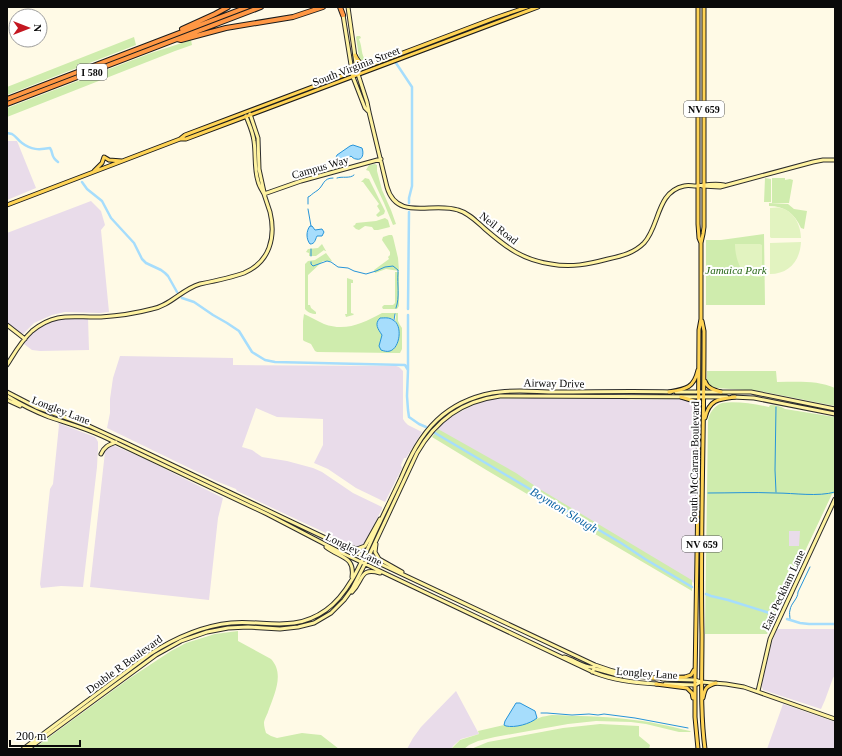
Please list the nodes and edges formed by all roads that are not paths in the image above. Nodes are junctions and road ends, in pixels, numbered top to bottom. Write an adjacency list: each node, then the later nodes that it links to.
1 (228, 7): 12 (highway)
2 (247, 7): 12 (highway, I 580)
3 (261, 7): 12 (highway, I 580)
4 (323, 7): 12 (highway)
5 (341, 7): 11 (highway)
6 (348, 7): 13 (main road, Neil Road)
7 (527, 7): 14 (main road, South Virginia Street)
8 (538, 7): 17 (main road, South Virginia Street)
9 (698, 7): 28 (main road, South McCarran Boulevard / NV 659)
10 (704, 7): 29 (main road, South McCarran Boulevard / NV 659)
11 (343, 15): 16 (main road, Neil Road)
12 (176, 37): 19 (highway, I 580); 20 (highway, I 580)
13 (355, 55): 14 (main road); 15 (main road, Neil Road)
14 (374, 64): 15 (main road, South Virginia Street)
15 (357, 71): 16 (main road, South Virginia Street); 17 (main road, Neil Road)
16 (352, 72): 18 (main road, Neil Road); 22 (main road, South Virginia Street)
17 (358, 75): 18 (main road, South Virginia Street); 21 (main road, Neil Road)
18 (353, 77): 21 (main road, Neil Road); 23 (main road, South Virginia Street)
19 (7, 99)
20 (7, 104)
21 (369, 112): 24 (main road, Neil Road)
22 (247, 114): 23 (main road, South Virginia Street); 25 (main road, South Virginia Street); 30 (main road)
23 (250, 116): 30 (main road)
24 (381, 159): 28 (main road, Neil Road); 30 (main road, Campus Way)
25 (124, 160): 27 (main road, South Virginia Street); 27 (main road)
26 (835, 160): 29 (main road, Neil Road)
27 (92, 173): 31 (main road, South Virginia Street)
28 (698, 186): 29 (main road, Neil Road); 32 (main road, South McCarran Boulevard / NV 659)
29 (704, 186): 32 (main road, South McCarran Boulevard / NV 659)
30 (264, 194): 35 (main road)
31 (7, 205)
32 (701, 243): 33 (main road, South McCarran Boulevard / NV 659)
33 (701, 320): 36 (main road, South McCarran Boulevard / NV 659); 38 (main road, South McCarran Boulevard / NV 659)
34 (7, 325): 35 (main road)
35 (25, 339): 37 (main road)
36 (699, 364): 41 (main road); 42 (main road, South McCarran Boulevard / NV 659)
37 (7, 365)
38 (704, 377): 43 (main road, South McCarran Boulevard / NV 659); 44 (main road)
39 (7, 392): 67 (main road, Longley Lane)
40 (555, 392): 41 (main road, Airway Drive); 46 (main road); 47 (main road); 53 (main road, Airway Drive)
41 (669, 392): 42 (main road, Airway Drive)
42 (699, 392): 43 (main road, Airway Drive); 49 (main road, South McCarran Boulevard / NV 659)
43 (703, 392): 44 (main road, Airway Drive); 50 (main road, South McCarran Boulevard / NV 659)
44 (721, 392): 55 (main road, Airway Drive)
45 (7, 396): 56 (main road, Longley Lane)
46 (527, 396): 47 (main road, Airway Drive); 58 (main road, Airway Drive)
47 (582, 396): 48 (main road, Airway Drive)
48 (681, 397): 49 (main road, Airway Drive); 54 (main road)
49 (699, 397): 50 (main road, Airway Drive); 54 (main road, South McCarran Boulevard / NV 659)
50 (703, 397): 51 (main road, Airway Drive); 59 (main road, South McCarran Boulevard / NV 659)
51 (735, 397): 57 (main road, Airway Drive); 59 (main road)
52 (7, 400): 56 (main road)
53 (458, 405): 58 (main road); 63 (main road, Airway Drive)
54 (699, 408): 64 (main road, South McCarran Boulevard / NV 659)
55 (835, 409)
56 (32, 410): 60 (main road, Longley Lane)
57 (835, 414)
58 (441, 422): 65 (main road, Airway Drive)
59 (703, 426): 70 (main road, South McCarran Boulevard / NV 659)
60 (116, 442): 61 (main road); 66 (main road, Longley Lane)
61 (101, 454)
62 (835, 499): 86 (main road, East Peckham Lane)
63 (382, 517): 67 (main road); 68 (main road, Airway Drive)
64 (697, 529): 70 (main road); 77 (main road, South McCarran Boulevard / NV 659)
65 (380, 534): 69 (main road, Airway Drive); 72 (main road)
66 (322, 543): 68 (main road, Longley Lane); 73 (main road)
67 (338, 544): 68 (main road, Longley Lane)
68 (362, 559): 69 (main road, Longley Lane); 69 (main road, Longley Lane); 73 (main road, Double R Boulevard)
69 (367, 561): 71 (main road, Longley Lane); 72 (main road, Longley Lane); 74 (main road, Double R Boulevard)
70 (702, 572): 82 (main road, South McCarran Boulevard / NV 659)
71 (389, 576): 74 (main road); 75 (main road, Longley Lane)
72 (410, 578): 76 (main road, Longley Lane)
73 (350, 582): 90 (main road, Double R Boulevard)
74 (348, 596): 91 (main road, Double R Boulevard)
75 (557, 655): 76 (main road); 78 (main road, Longley Lane)
76 (595, 665): 79 (main road, Longley Lane)
77 (695, 666): 80 (main road); 81 (main road, South McCarran Boulevard / NV 659)
78 (592, 672): 79 (main road); 84 (main road, Longley Lane)
79 (634, 677): 80 (main road, Longley Lane)
80 (652, 678): 81 (main road, Longley Lane)
81 (695, 680): 82 (main road, Longley Lane); 85 (main road, South McCarran Boulevard / NV 659)
82 (701, 682): 83 (main road, Longley Lane); 85 (main road, Longley Lane); 88 (main road, South McCarran Boulevard / NV 659)
83 (716, 683): 86 (main road, Longley Lane); 88 (main road)
84 (656, 684): 85 (main road, Longley Lane); 87 (main road)
85 (695, 684): 87 (main road, South McCarran Boulevard / NV 659)
86 (758, 692): 89 (main road, Longley Lane)
87 (695, 706): 92 (main road, South McCarran Boulevard / NV 659)
88 (702, 708): 93 (main road, South McCarran Boulevard / NV 659)
89 (835, 719)
90 (23, 749)
91 (28, 749)
92 (698, 749)
93 (706, 749)

